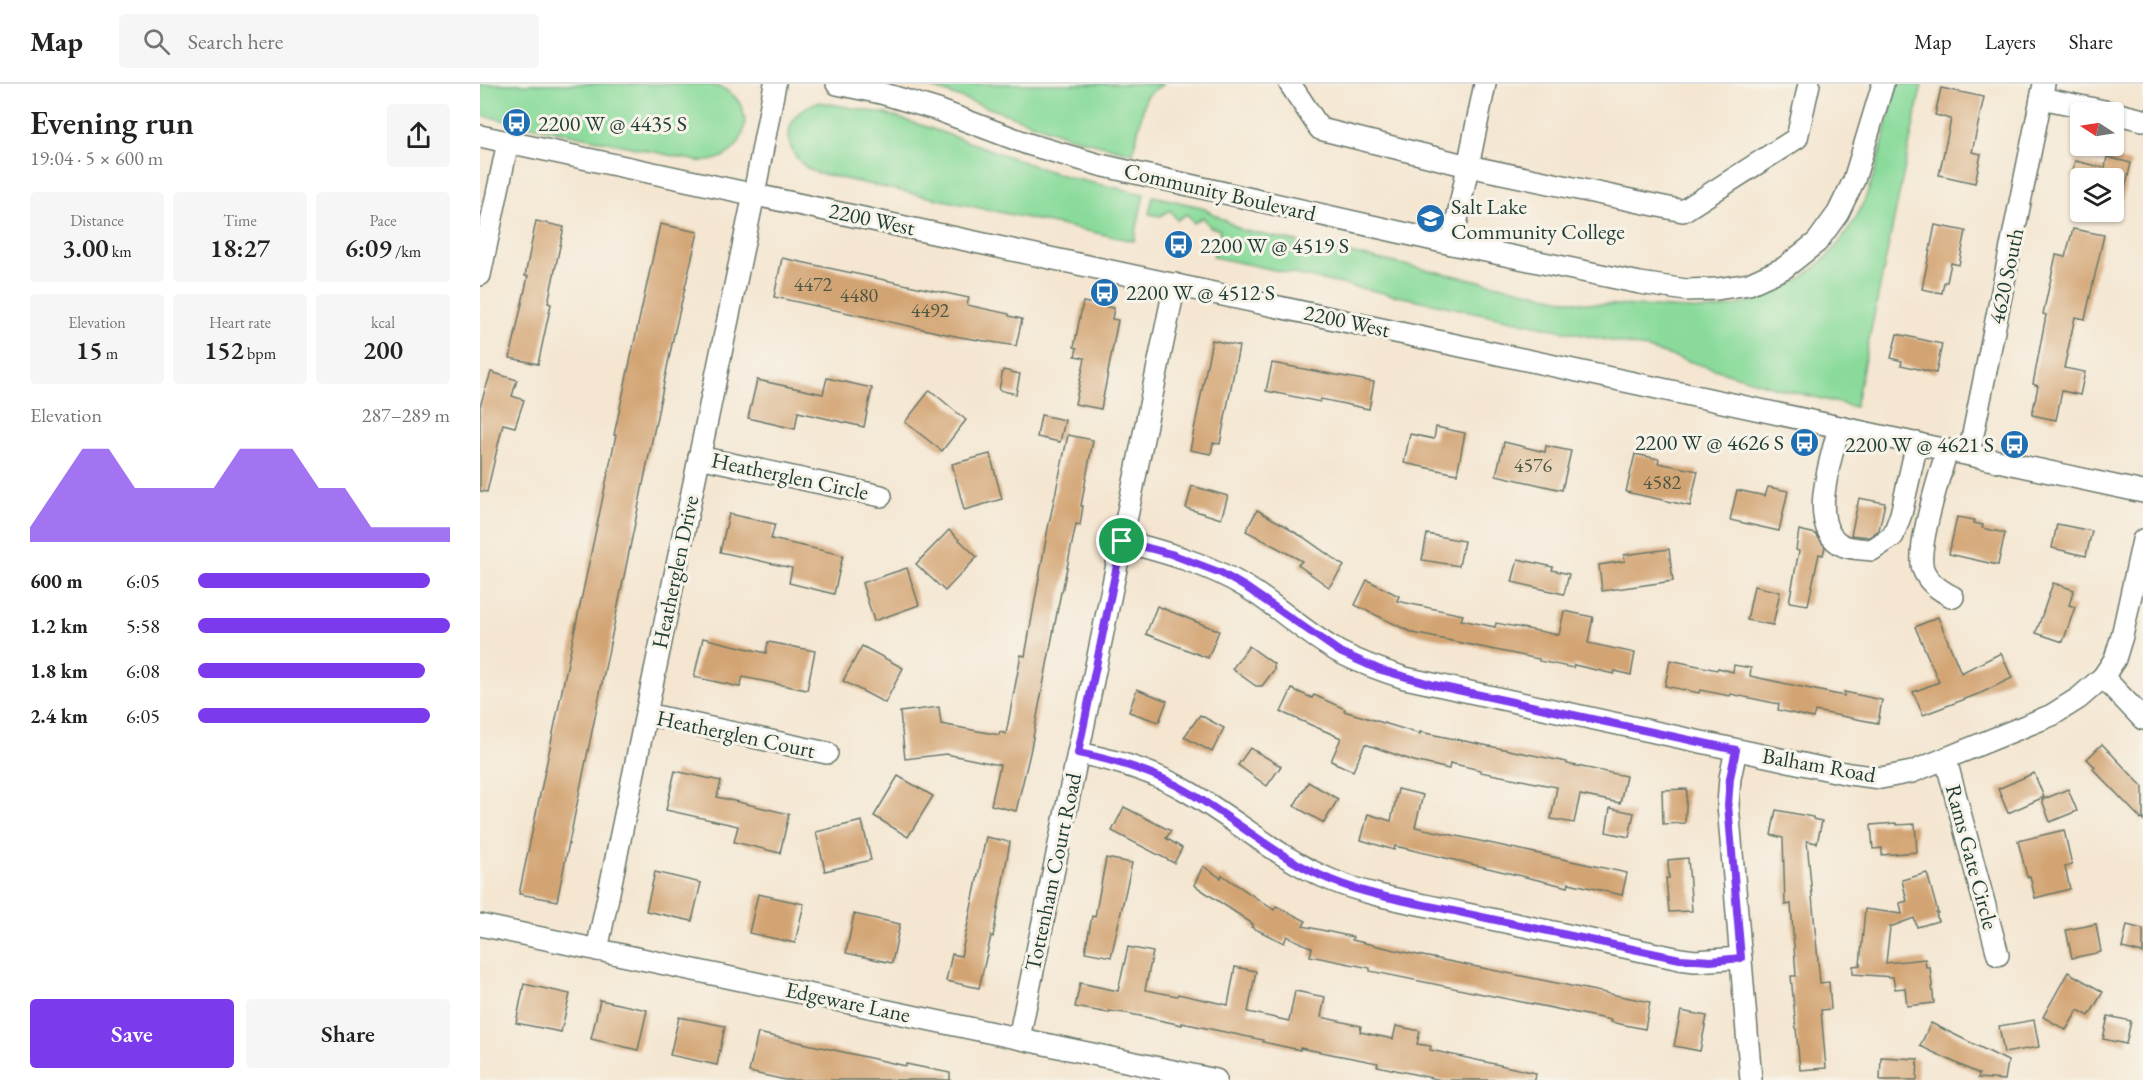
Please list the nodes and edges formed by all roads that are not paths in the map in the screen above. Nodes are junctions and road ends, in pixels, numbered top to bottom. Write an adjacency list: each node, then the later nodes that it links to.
1 (775, 84): 14 (street, Heatherglen Drive)
2 (837, 84): 15 (street, Community Boulevard)
3 (1290, 84): 13 (street)
4 (1485, 84): 13 (street)
5 (1809, 84): 13 (street)
6 (1883, 84): 15 (street, Community Boulevard)
7 (2042, 91): 8 (street); 21 (street, 4620 South)
8 (2077, 102)
9 (2124, 116): 10 (street)
10 (2143, 120)
11 (480, 136): 12 (street, 2200 West)
12 (508, 142): 14 (street, 2200 West); 16 (street)
13 (1468, 166): 15 (street)
14 (754, 194): 17 (street, 2200 West); 22 (street, Heatherglen Drive)
15 (1452, 243)
16 (480, 275)
17 (1175, 284): 18 (street, 2200 West); 26 (street, Tottenham Court Road)
18 (1839, 427): 19 (street, 2200 West); 19 (street)
19 (1917, 443): 20 (street, 2200 West)
20 (1947, 450): 21 (street, 2200 West); 27 (street)
21 (1969, 454): 23 (street, 2200 West)
22 (699, 457): 24 (street, Heatherglen Circle); 29 (street, Heatherglen Drive)
23 (2143, 492)
24 (881, 496)
25 (2143, 540): 28 (street, Balham Road)
26 (1122, 541): 31 (street, Balham Road); 33 (street, Tottenham Court Road)
27 (1953, 597)
28 (2103, 677): 30 (street); 34 (street, Balham Road)
29 (646, 714): 32 (street, Heatherglen Court); 36 (street, Heatherglen Drive)
30 (2143, 719)
31 (1736, 750): 34 (street, Balham Road); 38 (street)
32 (827, 753)
33 (1078, 753): 38 (street); 39 (street, Tottenham Court Road)
34 (1946, 760): 37 (street, Rams Gate Circle)
35 (480, 925): 36 (street, Edgeware Lane)
36 (597, 950): 39 (street, Edgeware Lane)
37 (1998, 955)
38 (1741, 958): 41 (street)
39 (1019, 1038): 40 (street, Edgeware Lane)
40 (1216, 1080)
41 (1751, 1080)

